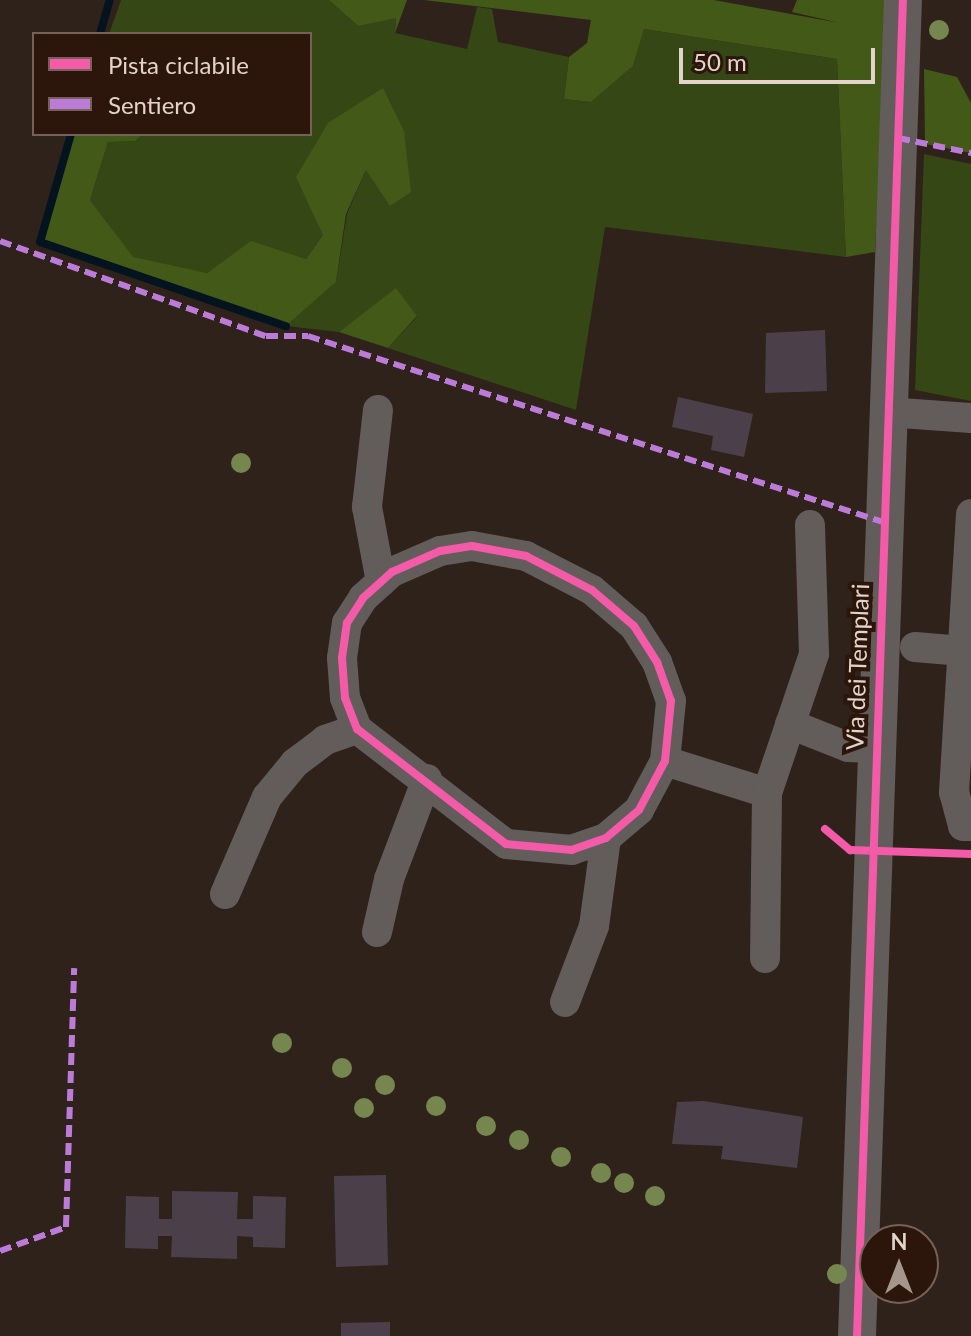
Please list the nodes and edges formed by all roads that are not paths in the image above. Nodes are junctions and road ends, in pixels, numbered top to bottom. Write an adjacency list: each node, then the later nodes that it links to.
1 (903, 0): 3 (street, Via dei Templari)
2 (378, 410): 7 (street)
3 (887, 412): 4 (street); 12 (street, Via dei Templari)
4 (971, 418)
5 (971, 514): 9 (street)
6 (810, 525): 10 (street)
7 (381, 582): 11 (street); 13 (street)
8 (915, 647): 9 (street)
9 (963, 651): 16 (street)
10 (790, 724): 12 (street); 15 (street)
11 (357, 729): 14 (street); 18 (street)
12 (874, 748): 22 (street, Via dei Templari)
13 (665, 761): 15 (street); 17 (street)
14 (427, 779): 17 (street); 19 (street)
15 (767, 793): 20 (street)
16 (971, 826)
17 (606, 838): 21 (street)
18 (225, 894)
19 (377, 932)
20 (765, 958)
21 (565, 1002)
22 (857, 1336)

